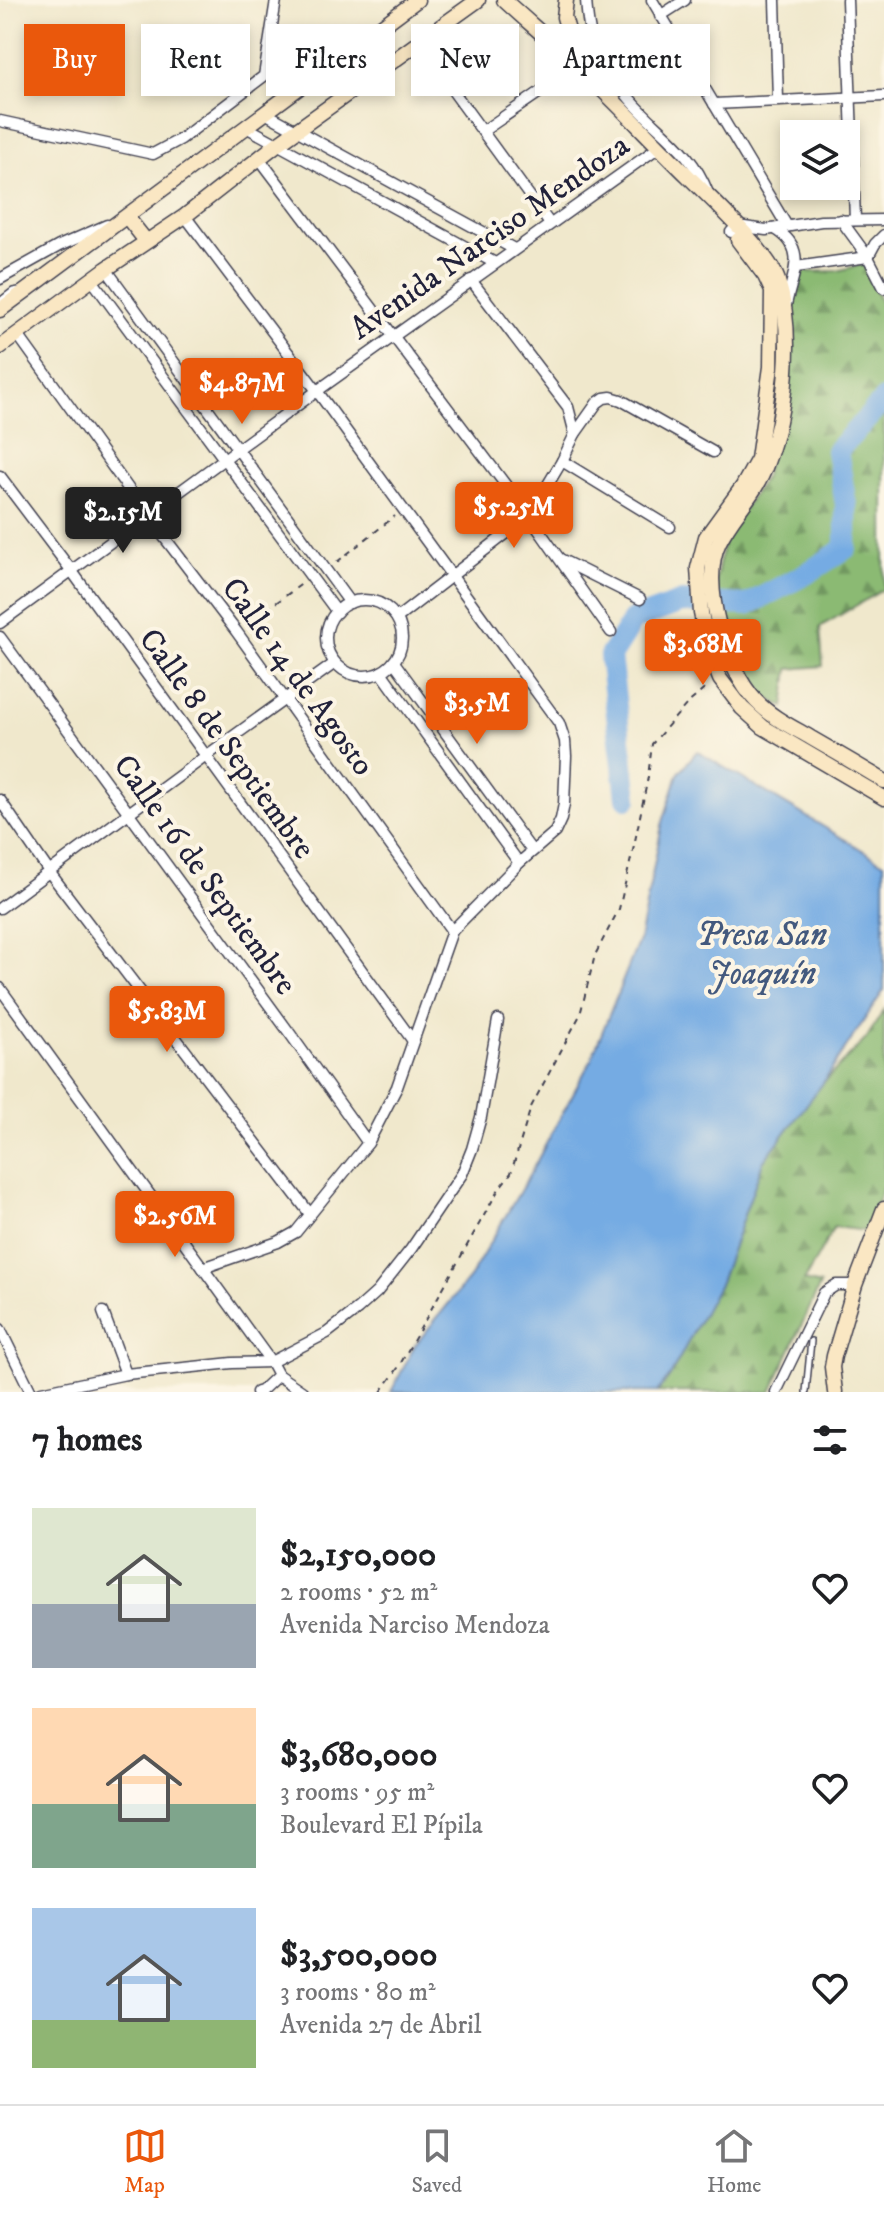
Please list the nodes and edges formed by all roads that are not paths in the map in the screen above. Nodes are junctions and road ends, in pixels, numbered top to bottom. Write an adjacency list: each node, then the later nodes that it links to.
1 (276, 0): 24 (street)
2 (417, 0): 23 (street)
3 (478, 0): 12 (street)
4 (504, 0): 14 (street)
5 (566, 0): 13 (street)
6 (586, 0): 31 (street)
7 (652, 0): 11 (street)
8 (685, 0): 11 (street)
9 (775, 0): 21 (street)
10 (847, 0): 20 (street)
11 (660, 16): 22 (street)
12 (445, 24)
13 (566, 24)
14 (535, 28)
15 (411, 48): 26 (street)
16 (535, 95): 27 (street)
17 (457, 96): 27 (street)
18 (606, 96): 29 (street)
19 (884, 96): 20 (street)
20 (850, 97): 21 (street); 35 (street)
21 (778, 100): 22 (street)
22 (714, 104): 38 (street)
23 (265, 113): 25 (street); 26 (street)
24 (0, 121)
25 (246, 127): 28 (street); 33 (street)
26 (296, 131): 28 (street); 43 (street)
27 (483, 131): 37 (street)
28 (276, 145): 30 (street); 45 (street)
29 (656, 149): 31 (street); 37 (street, Avenida Narciso Mendoza); 39 (street)
30 (259, 158): 32 (street); 57 (street)
31 (710, 198): 39 (street)
32 (185, 216): 42 (street); 59 (street)
33 (127, 217): 42 (street); 48 (street); 51 (street)
34 (841, 220): 35 (street); 38 (street); 44 (street)
35 (855, 220): 36 (street)
36 (884, 220)
37 (550, 224): 43 (street, Avenida Narciso Mendoza)
38 (787, 226): 40 (street)
39 (734, 229): 40 (street); 54 (street); 72 (street)
40 (775, 229): 46 (street)
41 (884, 235): 44 (street)
42 (146, 241): 47 (street)
43 (514, 249): 45 (street, Avenida Narciso Mendoza)
44 (868, 257): 46 (street); 52 (street)
45 (495, 263): 50 (street, Avenida Narciso Mendoza)
46 (796, 267): 54 (street)
47 (106, 269): 49 (street); 61 (street)
48 (0, 279)
49 (92, 280): 56 (street); 63 (street)
50 (471, 280): 57 (street, Avenida Narciso Mendoza); 60 (street)
51 (31, 286): 53 (lane); 55 (street)
52 (884, 288)
53 (0, 301)
54 (786, 307): 72 (street)
55 (0, 310)
56 (18, 335): 58 (street); 66 (street, Calle 14 de Agosto)
57 (393, 336): 59 (street, Avenida Narciso Mendoza); 67 (street)
58 (0, 347)
59 (317, 391): 61 (street, Avenida Narciso Mendoza); 71 (street)
60 (575, 434): 62 (street); 64 (street)
61 (237, 449): 63 (street, Avenida Narciso Mendoza); 74 (street)
62 (713, 452)
63 (225, 459): 66 (street, Avenida Narciso Mendoza); 75 (street)
64 (562, 461): 67 (street); 68 (street)
65 (0, 476): 70 (street, Calle 8 de Septiembre)
66 (148, 516): 70 (street, Avenida Narciso Mendoza); 83 (street, Calle 14 de Agosto)
67 (529, 516): 69 (street); 71 (street)
68 (670, 527)
69 (557, 557): 73 (street); 78 (street)
70 (71, 570): 77 (street, Avenida Narciso Mendoza); 84 (street, Calle 8 de Septiembre)
71 (452, 577): 76 (street); 89 (street)
72 (706, 593): 85 (street); 86 (street)
73 (640, 599)
74 (350, 603): 75 (street); 76 (street)
75 (337, 612): 81 (street)
76 (397, 618): 80 (street)
77 (0, 623)
78 (611, 632)
79 (0, 637): 88 (street, Calle 16 de Septiembre)
80 (394, 662): 82 (street); 89 (street)
81 (335, 663): 82 (street); 83 (street)
82 (381, 672): 90 (street)
83 (285, 700): 84 (street); 93 (street, Calle 14 de Agosto)
84 (206, 756): 88 (street); 96 (street, Calle 8 de Septiembre)
85 (884, 781)
86 (884, 798)
87 (0, 800): 91 (street)
88 (128, 814): 91 (street); 97 (street, Calle 16 de Septiembre)
89 (532, 851): 90 (street)
90 (519, 863): 93 (street)
91 (50, 873): 92 (street); 99 (street)
92 (0, 908)
93 (452, 931): 96 (street)
94 (0, 988): 101 (street)
95 (498, 1020): 106 (street)
96 (413, 1041): 97 (street)
97 (368, 1143): 99 (street)
98 (884, 1209): 102 (street)
99 (310, 1214): 101 (street)
100 (884, 1228): 116 (street)
101 (203, 1268): 106 (street)
102 (855, 1285): 113 (street); 115 (street)
103 (103, 1312): 107 (street)
104 (0, 1329): 109 (street)
105 (811, 1341): 114 (lane)
106 (271, 1362): 107 (street); 108 (street)
107 (126, 1374): 110 (street)
108 (278, 1375): 111 (street); 112 (street)
109 (31, 1392)
110 (41, 1392)
111 (257, 1392)
112 (303, 1392)
113 (776, 1392)
114 (806, 1392)
115 (835, 1392)
116 (844, 1392)

